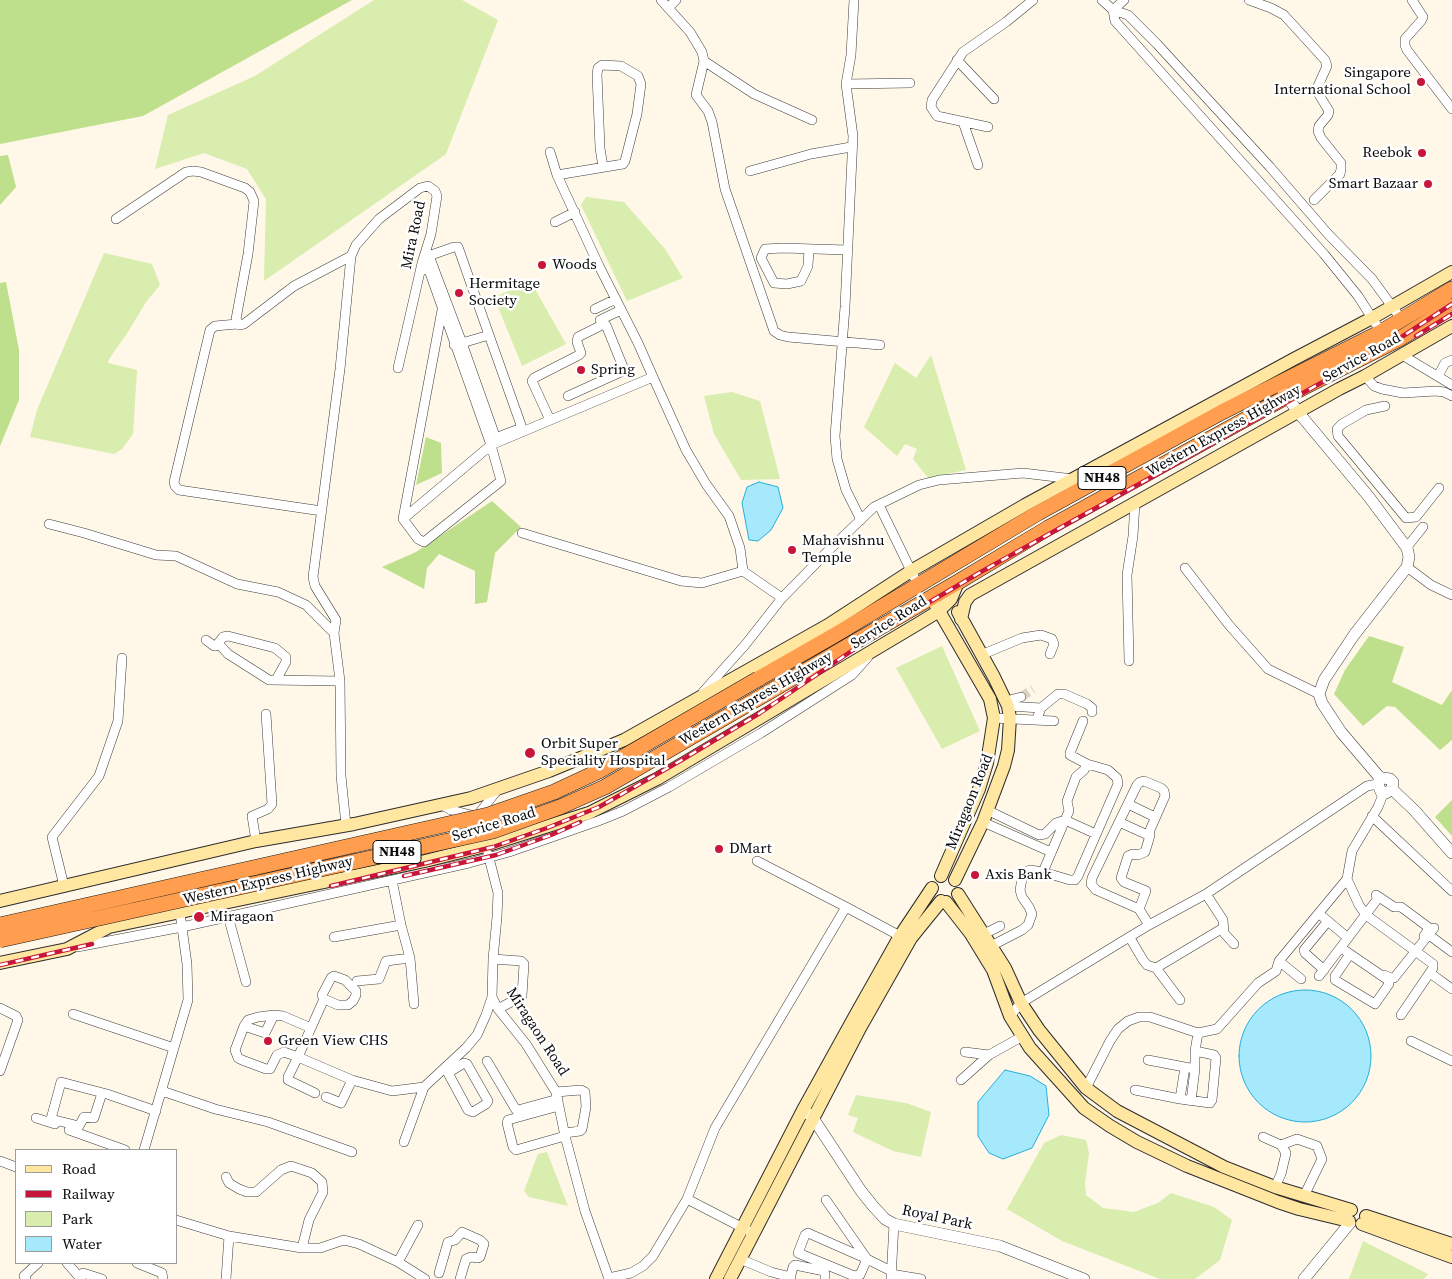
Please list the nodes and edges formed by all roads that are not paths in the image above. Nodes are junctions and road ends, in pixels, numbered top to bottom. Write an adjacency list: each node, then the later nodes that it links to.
1 (661, 0): 9 (street)
2 (676, 0): 9 (street)
3 (854, 0): 16 (street)
4 (1033, 0): 11 (street)
5 (1102, 0): 10 (street)
6 (1124, 0): 10 (street)
7 (1249, 0): 32 (street)
8 (1412, 0): 18 (street)
9 (668, 8): 12 (street)
10 (1113, 10): 13 (street); 14 (street)
11 (958, 60): 20 (street); 24 (street)
12 (704, 61): 23 (street); 57 (street)
13 (1173, 62): 14 (street); 17 (street)
14 (1160, 72): 19 (street)
15 (910, 83): 16 (street)
16 (846, 84): 26 (street)
17 (1194, 85): 19 (street); 32 (street)
18 (1436, 86): 21 (street); 22 (street)
19 (1181, 94): 39 (street)
20 (994, 99)
21 (1452, 100)
22 (1452, 109)
23 (812, 120)
24 (963, 122): 25 (street); 28 (street)
25 (988, 127)
26 (851, 147): 30 (street); 38 (street)
27 (550, 152): 31 (street)
28 (978, 165)
29 (603, 167): 29 (street); 31 (street)
30 (750, 171)
31 (557, 175): 33 (street)
32 (1305, 207): 36 (street)
33 (575, 212): 35 (street); 44 (street)
34 (116, 219): 53 (street)
35 (555, 222)
36 (1338, 244): 39 (street); 46 (street)
37 (809, 249): 37 (street); 38 (street)
38 (847, 250): 57 (street)
39 (1324, 254): 50 (street)
40 (351, 256): 41 (street, Mira Road); 53 (street); 81 (street)
41 (422, 263): 48 (street); 62 (street, Mira Road)
42 (1452, 272): 46 (main road)
43 (1452, 289): 52 (highway, Western Express Highway / NH48)
44 (616, 299): 47 (street); 49 (street)
45 (1452, 306): 70 (highway, Western Express Highway / NH48)
46 (1392, 307): 50 (main road); 52 (street)
47 (595, 309)
48 (442, 310): 58 (street); 82 (street)
49 (621, 310): 51 (street); 65 (street)
50 (1372, 318): 55 (street); 76 (main road)
51 (600, 320)
52 (1402, 320): 55 (highway, Western Express Highway / NH48)
53 (237, 324): 81 (street)
54 (1452, 326): 60 (main road, Service Road)
55 (1381, 332): 66 (highway, Western Express Highway / NH48)
56 (489, 335): 58 (street); 58 (street); 58 (street)
57 (842, 340): 59 (street); 83 (street)
58 (458, 344): 74 (street)
59 (880, 345)
60 (1402, 355): 63 (main road, Service Road); 64 (street)
61 (1452, 360): 64 (street)
62 (398, 368)
63 (1364, 376): 69 (street); 72 (main road, Service Road)
64 (1438, 376): 67 (street)
65 (653, 377): 73 (street); 90 (street)
66 (1279, 383): 70 (street); 91 (highway, Western Express Highway / NH48)
67 (1452, 385)
68 (568, 396): 73 (street)
69 (1452, 396)
70 (1287, 397): 72 (street); 92 (highway, Western Express Highway / NH48)
71 (1385, 406): 75 (street)
72 (1298, 412): 77 (street); 79 (main road, Service Road)
73 (550, 420): 74 (street)
74 (491, 445): 82 (street); 82 (street)
75 (1372, 477): 77 (street); 78 (street)
76 (1073, 479): 80 (street); 91 (main road)
77 (1360, 487): 87 (street)
78 (1439, 488)
79 (1135, 503): 98 (main road, Service Road); 105 (street)
80 (879, 505): 83 (street); 91 (street)
81 (322, 511): 99 (street)
82 (403, 519)
83 (861, 520): 95 (street)
84 (49, 524): 99 (street)
85 (1423, 527): 87 (street)
86 (522, 533): 90 (street)
87 (1407, 547): 88 (street)
88 (1407, 567): 93 (street); 108 (street)
89 (1185, 568): 108 (street)
90 (743, 571): 95 (street)
91 (915, 578): 110 (main road); 160 (highway, Western Express Highway / NH48, bridge)
92 (958, 582): 94 (highway, Western Express Highway / NH48); 96 (main road)
93 (1452, 595)
94 (931, 597): 97 (main road, Miragaon Road); 170 (highway, Western Express Highway / NH48, bridge)
95 (782, 598): 110 (street)
96 (951, 599): 97 (main road, Service Road); 98 (main road)
97 (939, 611): 115 (main road, Miragaon Road); 134 (main road, Service Road)
98 (961, 619): 103 (main road)
99 (334, 633): 107 (street)
100 (206, 640): 101 (street)
101 (218, 643): 106 (street); 106 (street)
102 (1050, 654): 103 (street)
103 (981, 655): 111 (main road)
104 (122, 658): 144 (street)
105 (1129, 661)
106 (276, 680): 107 (street)
107 (340, 681): 129 (street)
108 (1319, 694): 120 (street)
109 (1022, 697): 111 (street)
110 (696, 699): 121 (main road)
111 (1008, 708): 112 (street); 115 (street); 116 (street); 124 (main road, Miragaon Road)
112 (1041, 708): 113 (street); 116 (street)
113 (1092, 712)
114 (266, 714): 133 (street)
115 (994, 718): 140 (main road, Miragaon Road)
116 (1037, 719): 117 (street)
117 (1054, 721)
118 (1083, 721): 119 (street)
119 (1087, 764): 127 (street); 131 (street)
120 (1384, 786): 125 (street); 136 (street); 148 (street)
121 (498, 789): 123 (main road); 130 (street)
122 (1128, 804): 126 (street); 126 (street); 128 (street)
123 (442, 805): 129 (main road); 130 (street)
124 (985, 816): 127 (street); 135 (street); 143 (main road, Miragaon Road)
125 (1372, 816): 141 (street); 146 (street)
126 (1155, 817): 132 (street)
127 (1065, 820): 131 (street); 135 (street)
128 (1119, 822): 132 (street); 153 (street)
129 (346, 825): 133 (main road)
130 (480, 828): 134 (street, Miragaon Road)
131 (1096, 834): 139 (street)
132 (1150, 836): 153 (street)
133 (256, 841): 144 (main road)
134 (487, 852): 138 (main road, Service Road); 179 (street, Miragaon Road)
135 (1051, 852): 139 (street)
136 (1452, 853)
137 (757, 861): 152 (street)
138 (426, 866): 142 (street); 149 (main road, Service Road)
139 (1043, 872): 173 (street)
140 (941, 876): 143 (main road); 145 (main road)
141 (1347, 879): 156 (street); 157 (street)
142 (392, 880): 155 (street); 161 (street)
143 (955, 880): 147 (main road)
144 (64, 886): 150 (main road)
145 (932, 888): 151 (main road); 167 (main road)
146 (1452, 891)
147 (958, 894): 151 (main road); 166 (main road)
148 (1206, 894): 162 (street); 165 (street)
149 (245, 899): 154 (main road, Service Road); 155 (main road)
150 (0, 901)
151 (943, 901): 198 (main road); 231 (main road)
152 (846, 907): 167 (street); 245 (street)
153 (1139, 908): 162 (street)
154 (180, 912): 164 (street); 174 (main road, Service Road)
155 (248, 912): 158 (street)
156 (1319, 914): 159 (street); 180 (street)
157 (1366, 915): 171 (street); 175 (street); 175 (street)
158 (228, 916): 164 (street); 186 (street)
159 (1328, 921): 171 (street); 171 (street)
160 (0, 925)
161 (401, 925): 168 (street); 178 (street)
162 (1149, 925): 169 (street)
163 (1000, 926): 166 (street)
164 (182, 927): 174 (street); 204 (street)
165 (1223, 928): 172 (street); 182 (street)
166 (984, 934): 173 (main road)
167 (900, 936): 231 (main road)
168 (334, 937)
169 (1130, 938): 182 (street); 191 (street)
170 (0, 940)
171 (1344, 943): 175 (street); 177 (street)
172 (1234, 944)
173 (991, 946): 191 (main road)
174 (67, 949): 181 (main road, Service Road)
175 (1414, 951): 176 (street); 183 (street)
176 (1452, 952)
177 (1350, 954): 177 (street)
178 (410, 958): 185 (street); 192 (street)
179 (493, 959): 188 (street, Miragaon Road); 194 (street)
180 (1279, 961): 184 (street); 201 (street)
181 (0, 964)
182 (1156, 968): 190 (street)
183 (1432, 969): 187 (street); 197 (street)
184 (1301, 978)
185 (357, 981)
186 (246, 982)
187 (1452, 989)
188 (492, 997): 194 (street, Miragaon Road); 214 (street)
189 (324, 999): 200 (street)
190 (1180, 1000)
191 (1021, 1003): 198 (street); 216 (main road)
192 (414, 1004)
193 (0, 1008): 215 (street)
194 (498, 1010): 227 (street, Miragaon Road)
195 (73, 1014): 204 (street)
196 (274, 1015): 199 (street); 199 (street); 200 (street)
197 (1400, 1015)
198 (1010, 1016): 202 (main road)
199 (244, 1026): 208 (street)
200 (311, 1028): 208 (street)
201 (1198, 1033): 205 (street); 221 (street)
202 (1023, 1036): 207 (street); 220 (main road)
203 (1410, 1041): 211 (street)
204 (174, 1048): 223 (street)
205 (1195, 1051): 213 (street); 229 (street)
206 (965, 1052): 207 (street)
207 (989, 1055): 218 (street)
208 (298, 1057): 217 (street); 225 (street)
209 (1148, 1060): 212 (street)
210 (487, 1061): 227 (street)
211 (1452, 1062)
212 (1185, 1067): 213 (street); 228 (street)
213 (1195, 1069): 229 (street)
214 (446, 1070): 214 (street); 219 (street)
215 (0, 1071)
216 (1078, 1077): 220 (main road); 221 (main road)
217 (352, 1080): 219 (street); 226 (street)
218 (961, 1080)
219 (424, 1087): 235 (street)
220 (1065, 1088): 247 (main road)
221 (1086, 1088): 243 (main road)
222 (1134, 1090): 228 (street)
223 (162, 1091): 230 (street); 239 (street)
224 (102, 1093): 224 (street); 230 (street)
225 (315, 1093)
226 (326, 1097)
227 (558, 1099): 233 (street, Miragaon Road); 233 (street); 233 (street)
228 (1180, 1099): 229 (street)
229 (1191, 1101)
230 (156, 1111): 238 (street)
231 (808, 1114): 249 (street, Royal Park); 251 (main road)
232 (36, 1118): 237 (street)
233 (565, 1134): 273 (street, Miragaon Road)
234 (1263, 1137): 236 (street)
235 (404, 1142)
236 (1282, 1145): 243 (street); 244 (street)
237 (122, 1149)
238 (144, 1149)
239 (352, 1152)
240 (0, 1161): 241 (street)
241 (15, 1167)
242 (226, 1178): 254 (street)
243 (1275, 1187): 244 (main road)
244 (1304, 1196): 247 (main road)
245 (688, 1200): 251 (street); 273 (street)
246 (826, 1200): 257 (street)
247 (1356, 1219): 253 (main road); 255 (main road); 279 (street)
248 (178, 1221): 252 (street)
249 (894, 1224): 264 (street); 278 (street, Royal Park)
250 (418, 1225): 258 (street)
251 (749, 1231): 256 (main road); 274 (main road)
252 (229, 1236): 254 (street); 270 (street)
253 (1452, 1244)
254 (302, 1248): 258 (street)
255 (1452, 1258)
256 (740, 1259): 267 (street); 275 (main road)
257 (867, 1259): 257 (street); 264 (street)
258 (398, 1262): 271 (street)
259 (37, 1264): 266 (street)
260 (68, 1264): 265 (street)
261 (87, 1264): 265 (street)
262 (140, 1264): 269 (street)
263 (439, 1273): 272 (street)
264 (891, 1275): 277 (street)
265 (82, 1277): 268 (street)
266 (24, 1278)
267 (790, 1278): 276 (street)
268 (102, 1279)
269 (163, 1279)
270 (226, 1279)
271 (425, 1279)
272 (460, 1279)
273 (609, 1279)
274 (716, 1279)
275 (730, 1279)
276 (824, 1279)
277 (921, 1279)
278 (1084, 1279)
279 (1304, 1279)

